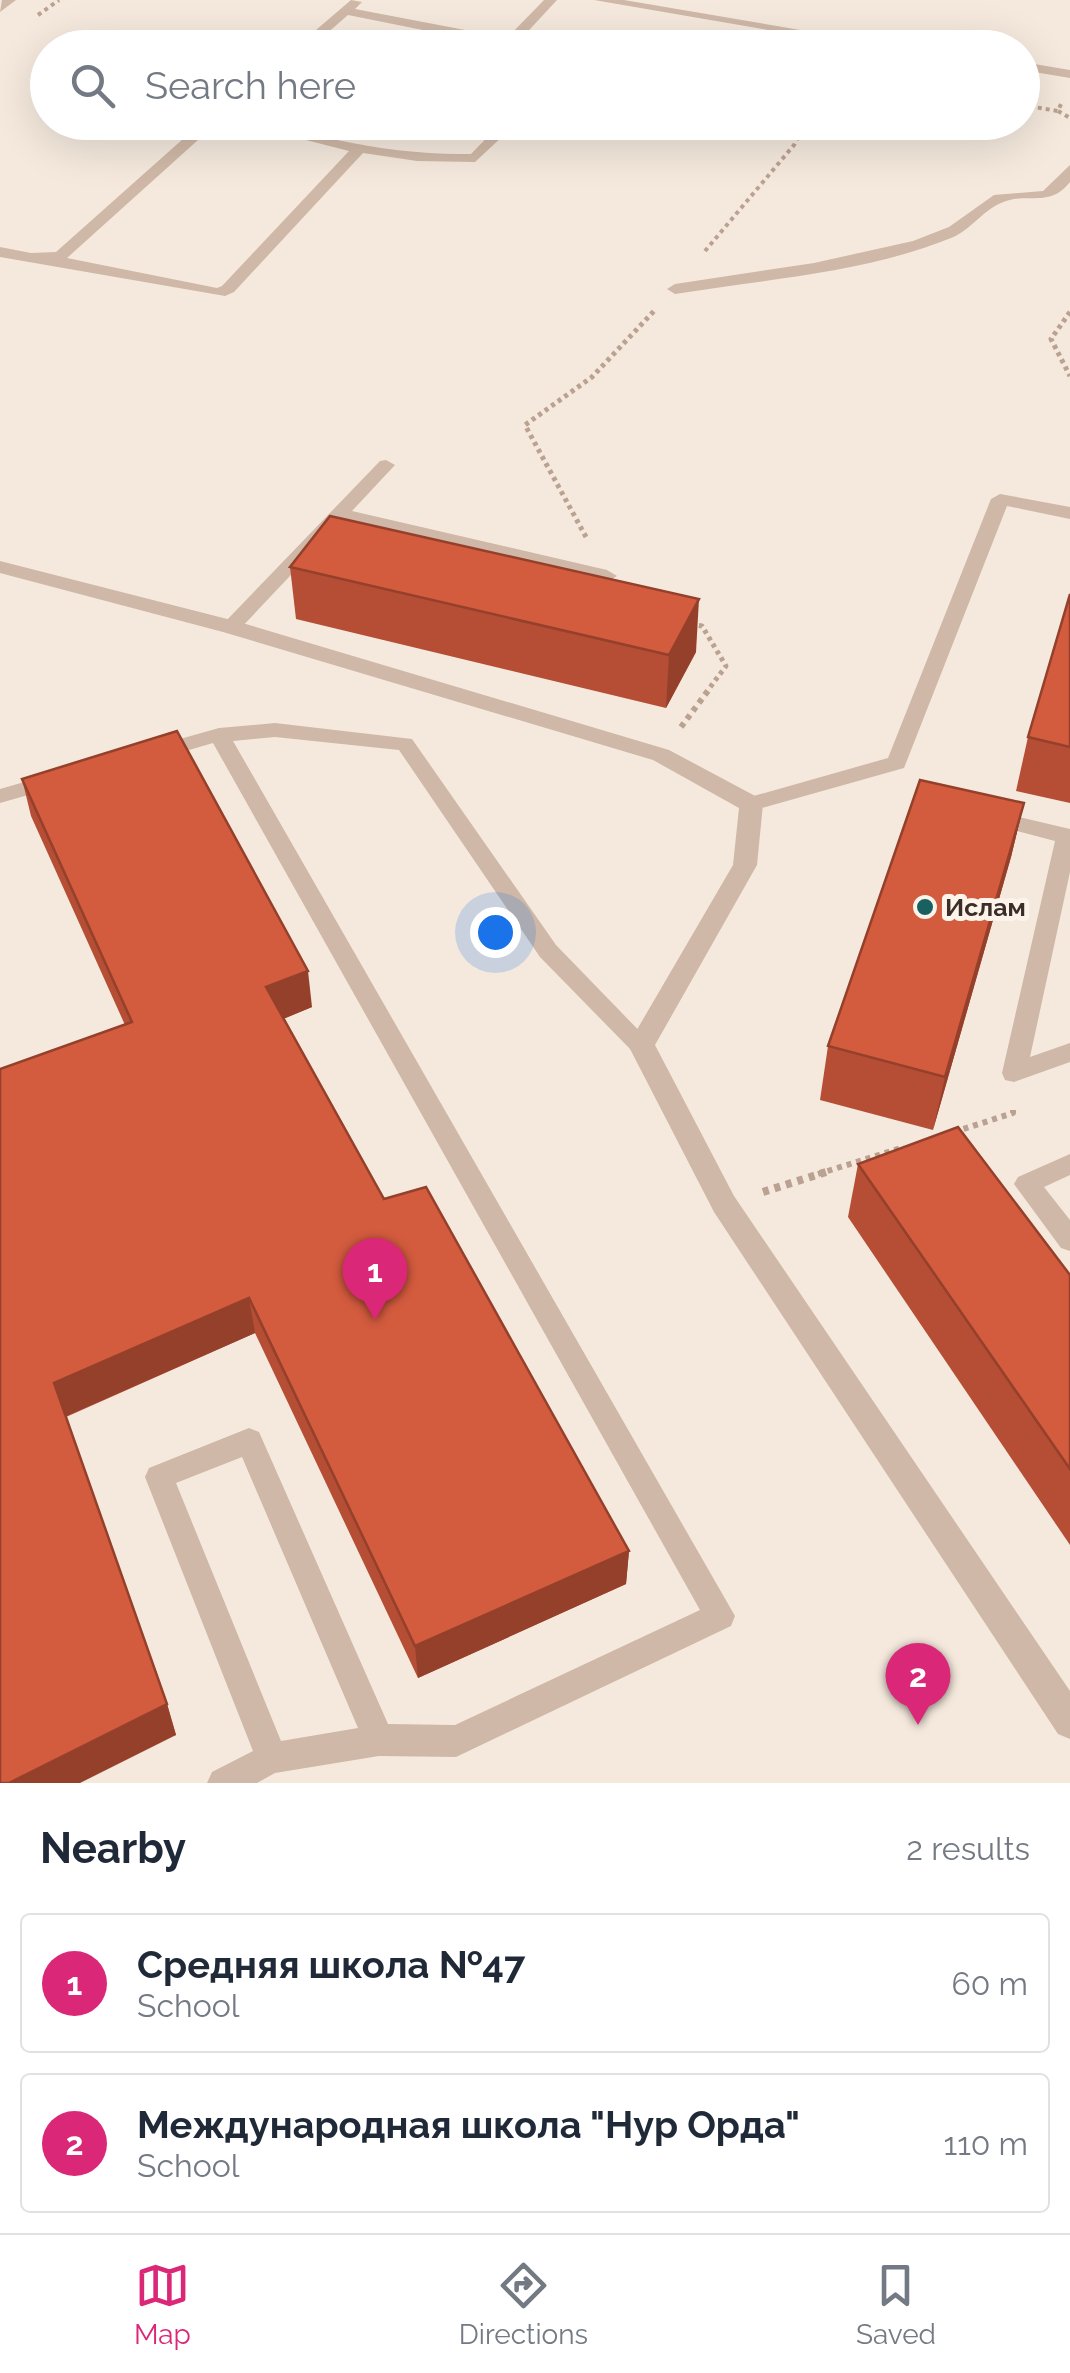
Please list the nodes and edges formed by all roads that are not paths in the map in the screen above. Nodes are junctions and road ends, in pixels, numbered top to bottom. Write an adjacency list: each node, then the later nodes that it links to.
1 (10, 0): 5 (lane)
2 (359, 0): 6 (lane)
3 (551, 0): 9 (lane)
4 (600, 0): 10 (lane)
5 (0, 8)
6 (345, 11): 7 (lane); 8 (lane)
7 (322, 30)
8 (454, 30)
9 (522, 30)
10 (788, 30)
11 (1040, 69): 12 (lane)
12 (1070, 74)
13 (191, 140): 20 (lane)
14 (324, 140): 16 (lane)
15 (493, 140): 16 (lane)
16 (360, 148): 20 (lane)
17 (1070, 169): 18 (lane)
18 (1066, 186): 21 (lane)
19 (0, 252): 20 (lane)
20 (48, 258)
21 (676, 289)
22 (386, 466): 24 (lane)
23 (1070, 513): 32 (lane)
24 (339, 514): 26 (lane); 27 (lane)
25 (0, 568): 27 (street)
26 (607, 576)
27 (231, 627): 32 (street)
28 (219, 735): 29 (lane); 34 (lane); 39 (lane)
29 (128, 760)
30 (73, 776): 31 (lane)
31 (0, 796)
32 (751, 804): 34 (street)
33 (966, 810): 35 (lane)
34 (641, 1045): 38 (street)
35 (1070, 1052)
36 (1070, 1164): 37 (lane)
37 (1070, 1240)
38 (1070, 1722)
39 (379, 1740): 40 (lane); 40 (lane)
40 (272, 1758): 41 (lane)
41 (222, 1783)

